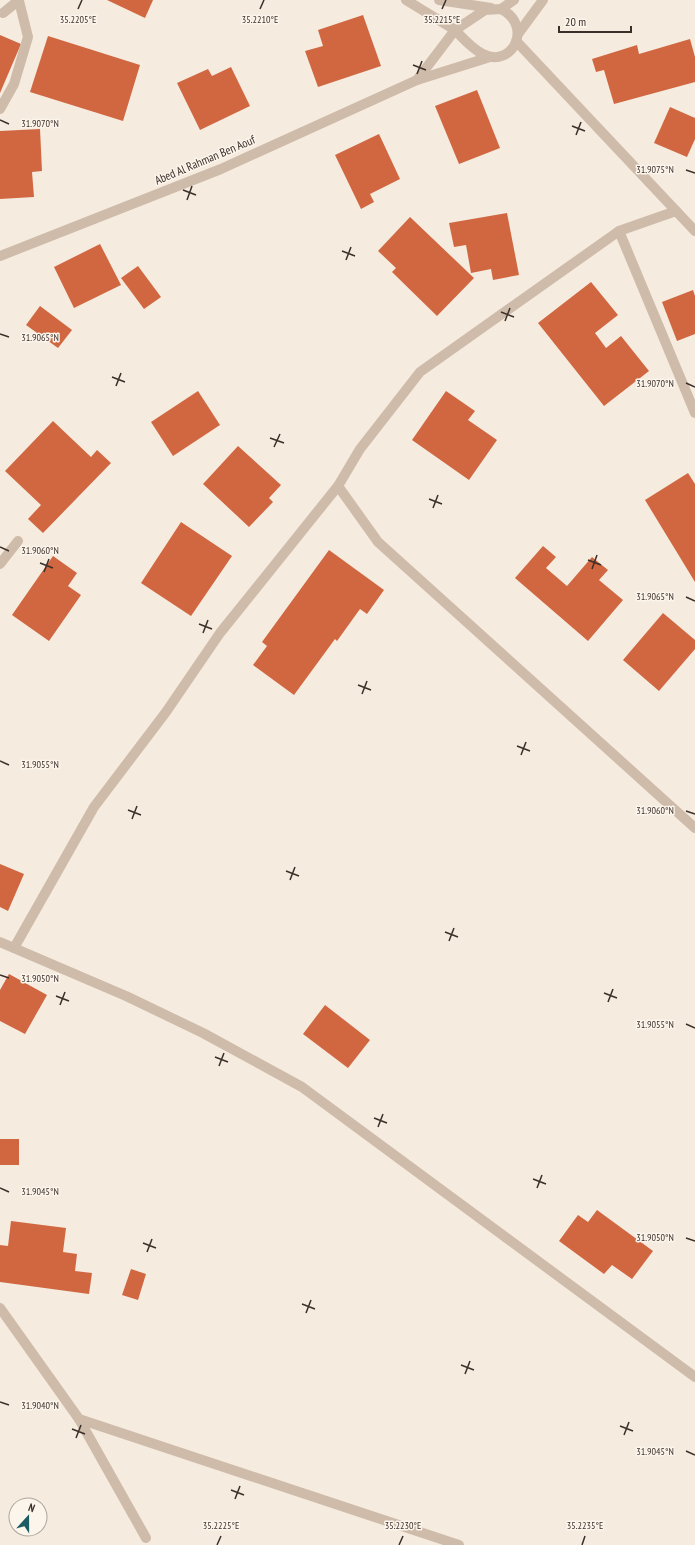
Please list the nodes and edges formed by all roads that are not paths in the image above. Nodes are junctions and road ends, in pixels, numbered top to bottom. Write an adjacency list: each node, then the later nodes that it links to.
1 (19, 0): 7 (street); 12 (street)
2 (406, 0): 8 (street)
3 (438, 0): 6 (street)
4 (514, 0): 6 (street)
5 (543, 0): 9 (street, Abed Al Rahman Ben Aouf)
6 (497, 9): 8 (street); 9 (street)
7 (3, 13)
8 (454, 30): 10 (street); 11 (street)
9 (518, 38): 10 (street, Abed Al Rahman Ben Aouf); 13 (street)
10 (490, 57): 11 (street, Abed Al Rahman Ben Aouf)
11 (417, 80): 16 (street, Abed Al Rahman Ben Aouf)
12 (0, 109)
13 (676, 211): 14 (street); 15 (street)
14 (619, 231): 17 (street); 18 (street)
15 (695, 232)
16 (0, 256)
17 (695, 413)
18 (338, 486): 21 (street); 23 (street)
19 (18, 541): 20 (street)
20 (0, 564)
21 (695, 828)
22 (0, 942): 23 (street)
23 (14, 948): 25 (street)
24 (0, 1308): 26 (street)
25 (695, 1377)
26 (79, 1419): 27 (street); 28 (street)
27 (146, 1538)
28 (459, 1545)

